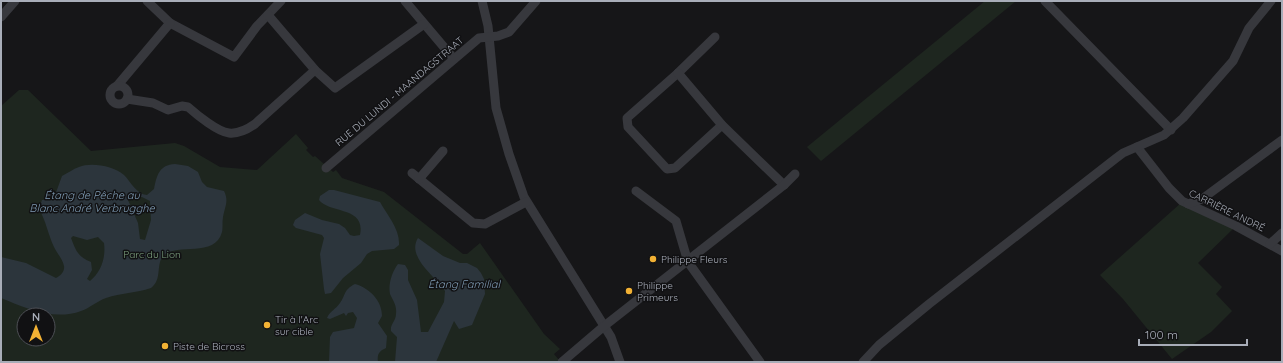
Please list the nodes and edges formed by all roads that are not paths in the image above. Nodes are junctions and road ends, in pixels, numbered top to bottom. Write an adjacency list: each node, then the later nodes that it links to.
1 (15, 1): 10 (street)
2 (147, 1): 11 (street)
3 (281, 1): 9 (street)
4 (405, 1): 12 (street)
5 (482, 1): 13 (street)
6 (536, 1): 13 (street, RUE DU LUNDI - MAANDAGSTRAAT)
7 (1045, 1): 21 (street)
8 (1271, 1): 21 (street)
9 (268, 15): 11 (street); 16 (street)
10 (1, 17)
11 (170, 23): 18 (street)
12 (424, 24): 15 (street); 16 (street)
13 (489, 36): 15 (street, RUE DU LUNDI - MAANDAGSTRAAT); 31 (street)
14 (715, 36): 17 (street)
15 (454, 59): 25 (street, RUE DU LUNDI - MAANDAGSTRAAT)
16 (315, 70): 19 (street)
17 (678, 74): 20 (street); 20 (street)
18 (117, 86): 19 (street); 19 (street)
19 (127, 99)
20 (722, 125): 29 (street)
21 (1171, 130): 23 (street)
22 (1282, 140): 32 (street)
23 (1137, 147): 32 (street, CARRIÈRE ANDRÉ); 41 (street)
24 (443, 151): 28 (street)
25 (326, 168)
26 (412, 173): 28 (street)
27 (795, 174): 29 (street)
28 (419, 179): 31 (street)
29 (784, 185): 36 (street)
30 (636, 191): 36 (street)
31 (526, 202): 37 (street)
32 (1188, 204): 34 (street, CARRIÈRE ANDRÉ)
33 (1282, 233): 34 (street)
34 (1270, 244): 35 (street, CARRIÈRE ANDRÉ)
35 (1282, 251)
36 (688, 262): 37 (street); 40 (street)
37 (604, 327): 38 (street); 39 (street)
38 (562, 362)
39 (620, 362)
40 (760, 362)
41 (863, 362)

